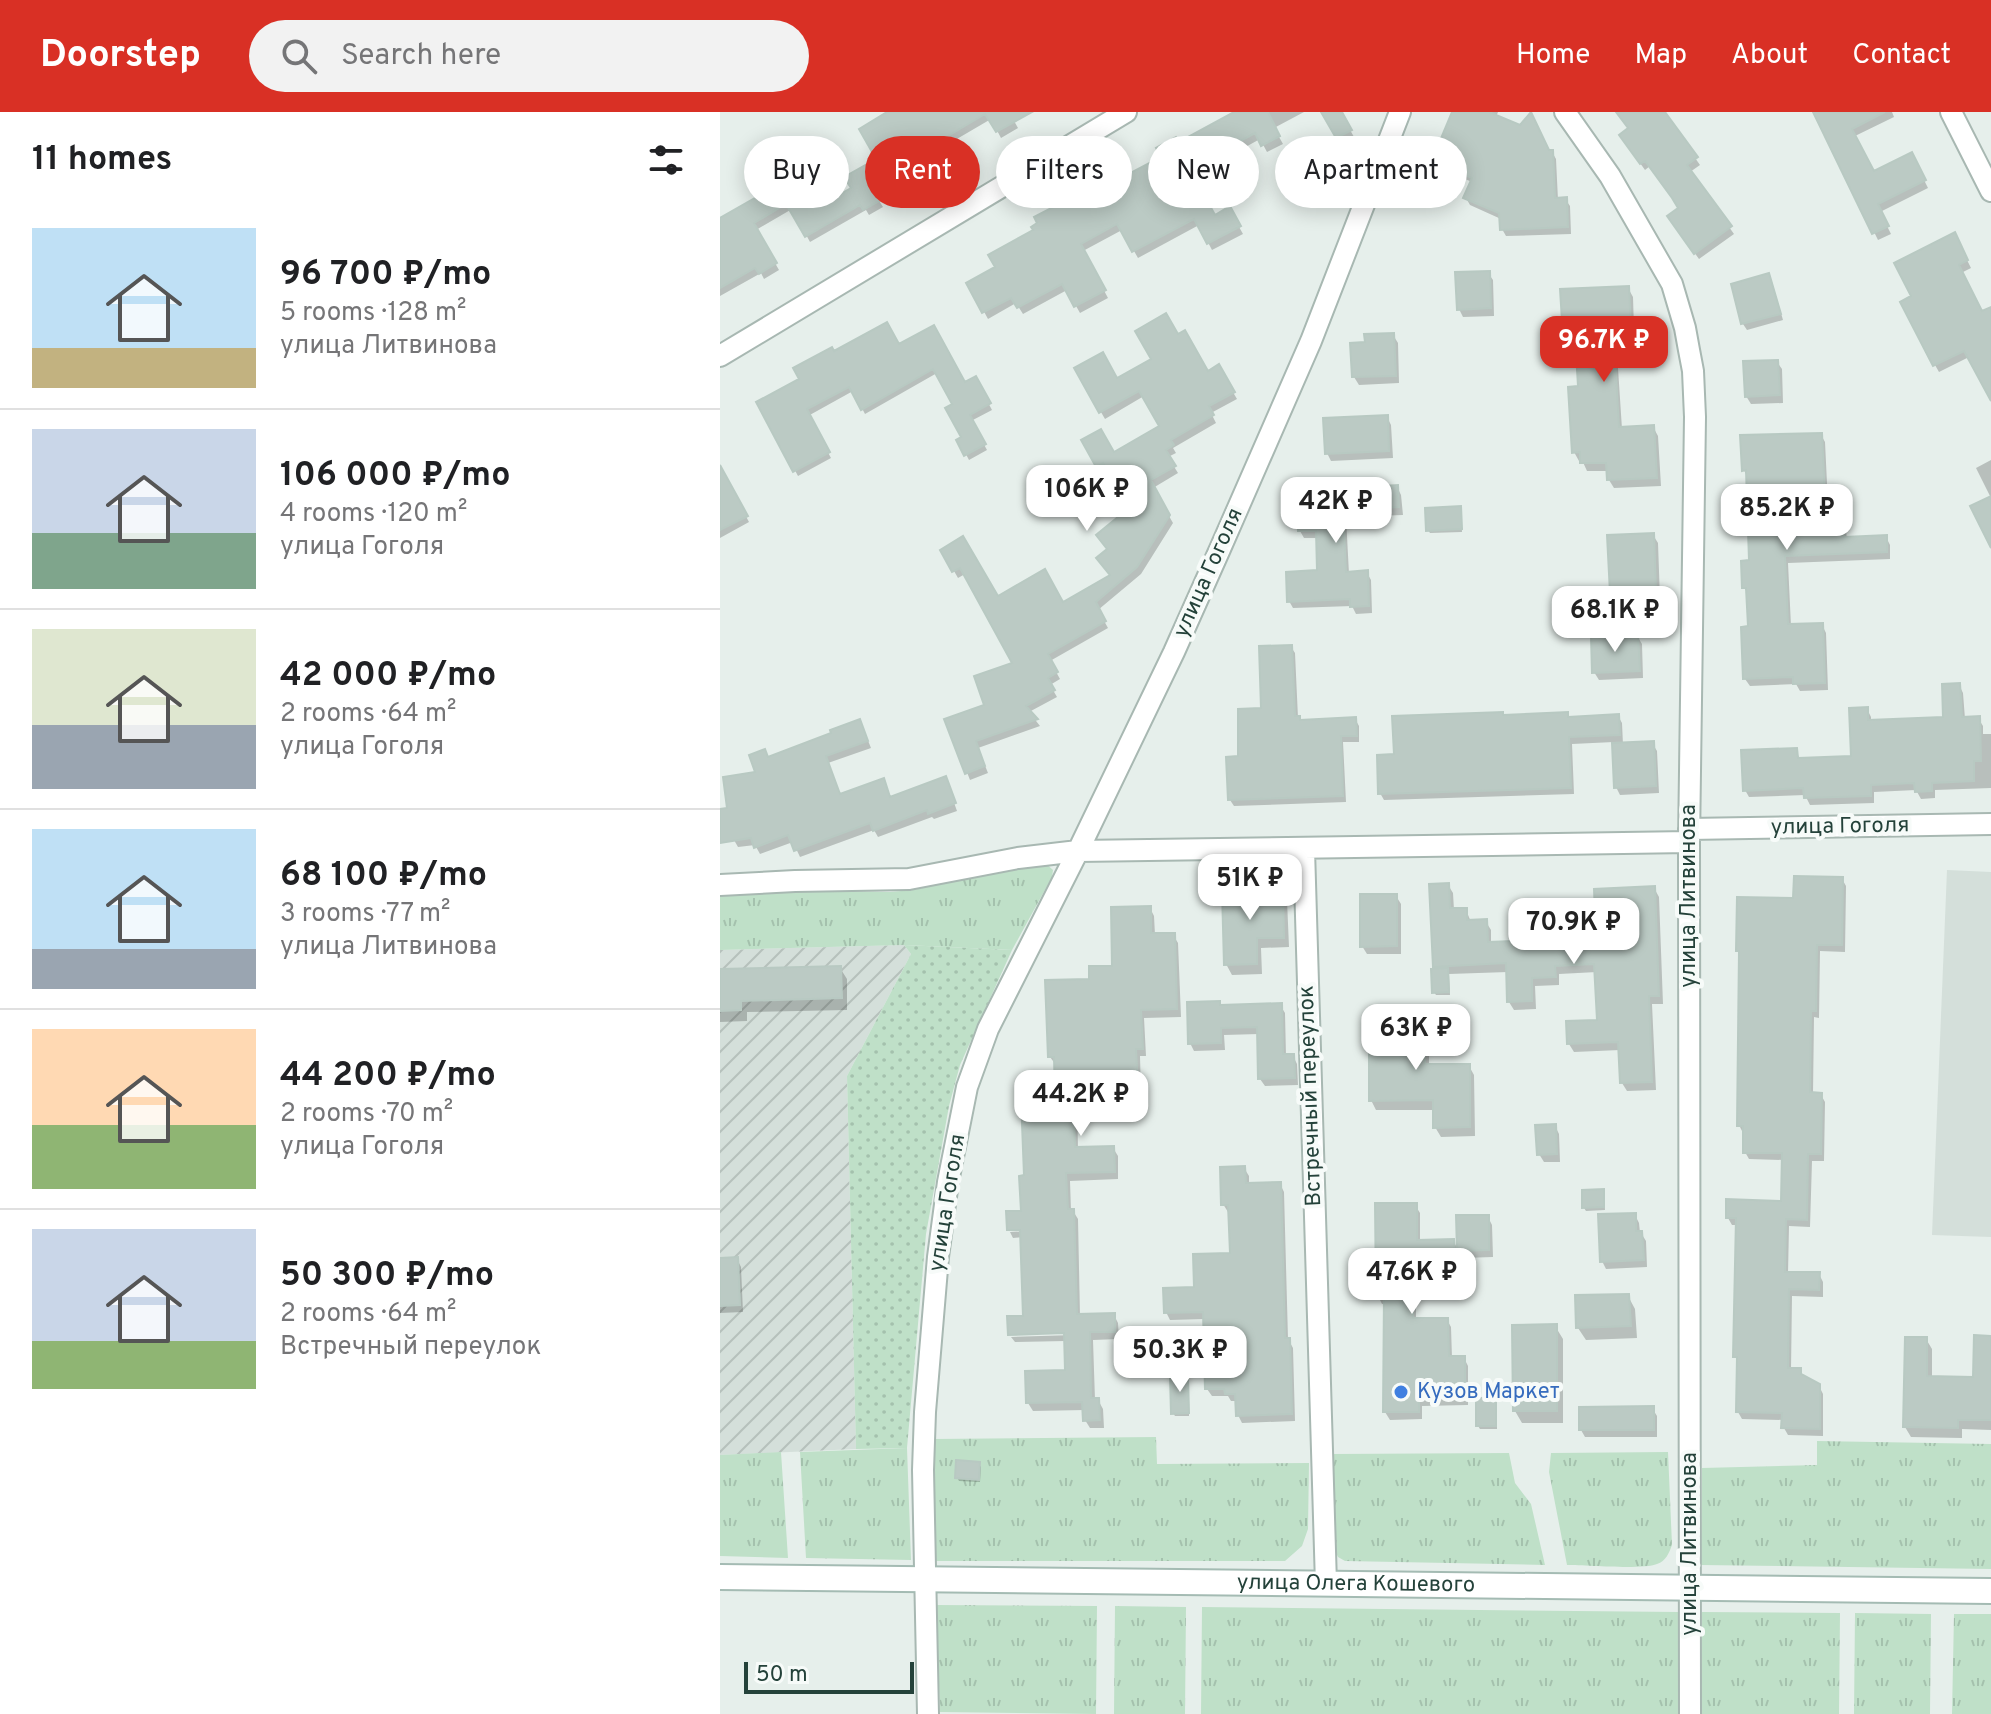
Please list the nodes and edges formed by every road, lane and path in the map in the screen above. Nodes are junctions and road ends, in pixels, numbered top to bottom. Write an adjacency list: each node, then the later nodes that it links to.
1 (1126, 112): 6 (street)
2 (1400, 112): 10 (street, улица Гоголя)
3 (1565, 112): 8 (street, улица Литвинова)
4 (1951, 112): 5 (street)
5 (1991, 191)
6 (720, 356)
7 (1991, 824): 8 (street, улица Гоголя)
8 (1689, 836): 9 (street, улица Гоголя); 15 (street, улица Литвинова)
9 (1304, 849): 10 (street, улица Гоголя); 14 (street, Встречный переулок)
10 (1078, 851): 11 (street, улица Гоголя); 13 (street, улица Гоголя)
11 (720, 885)
12 (720, 1577): 13 (main road, улица Олега Кошевого)
13 (924, 1581): 14 (main road, улица Олега Кошевого); 17 (street, улица Гоголя)
14 (1326, 1584): 15 (main road, улица Олега Кошевого)
15 (1690, 1588): 16 (main road, улица Олега Кошевого); 18 (street, улица Литвинова)
16 (1991, 1591)
17 (928, 1714)
18 (1690, 1714)

